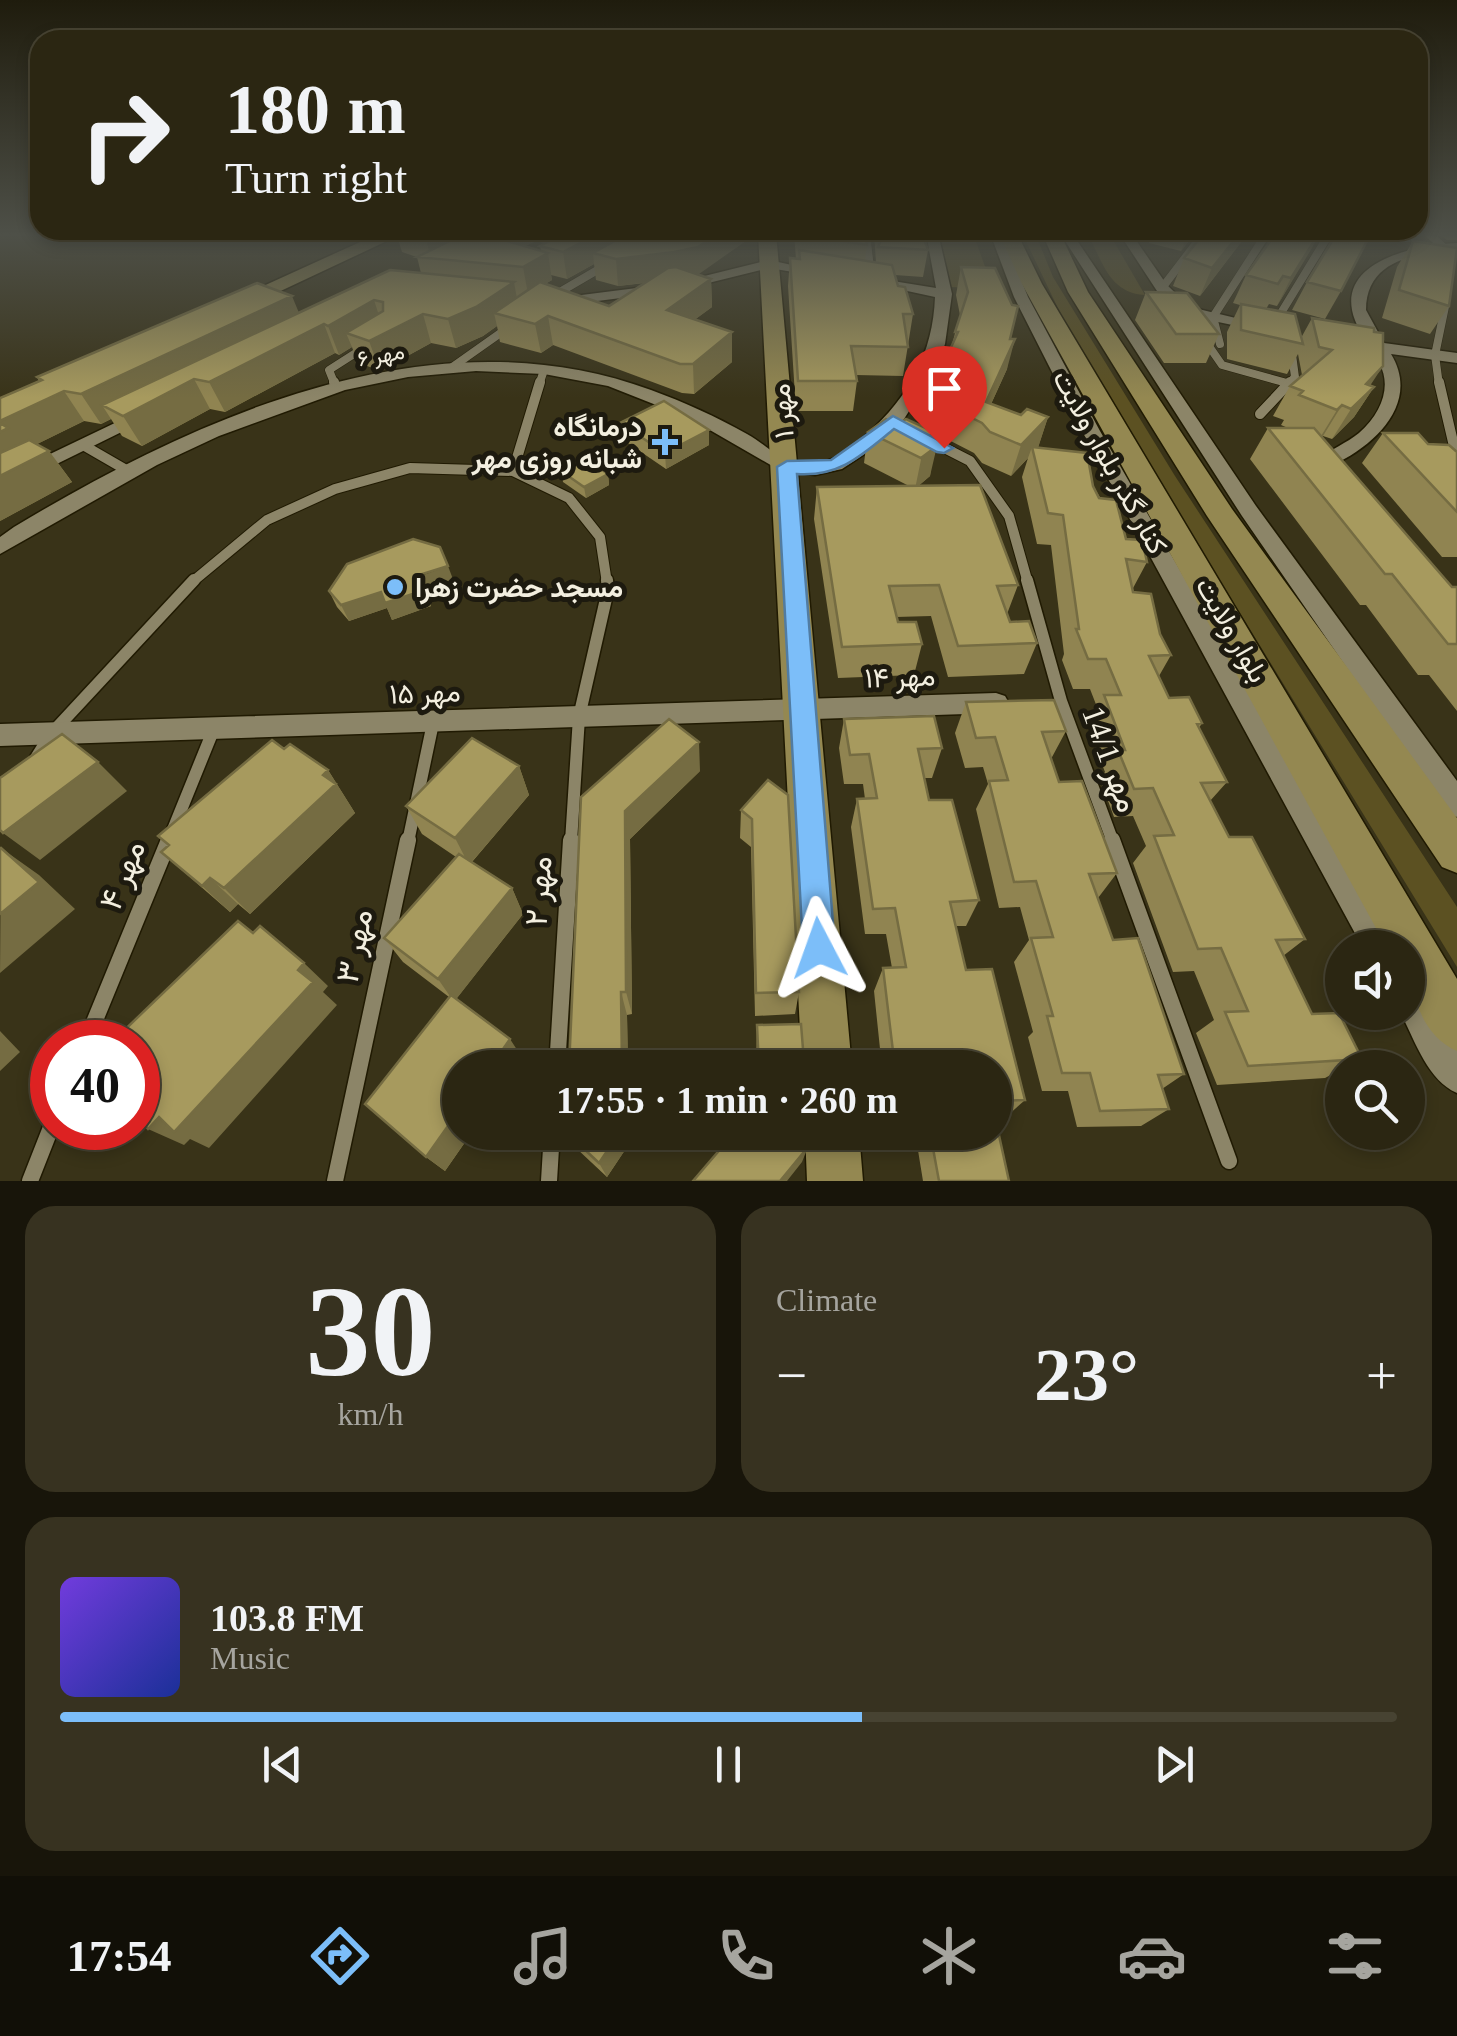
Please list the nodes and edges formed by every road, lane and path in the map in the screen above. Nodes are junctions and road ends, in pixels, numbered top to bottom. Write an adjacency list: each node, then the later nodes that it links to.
1 (269, 288): 19 (main road)
2 (567, 288): 17 (lane)
3 (675, 288): 17 (street)
4 (771, 288): 38 (main road, مهر ۱)
5 (912, 288): 16 (street)
6 (945, 288): 16 (street)
7 (1017, 288): 54 (street, کنار گذر بلوار ولایت)
8 (1034, 288): 57 (main road, بلوار ولایت)
9 (1076, 288): 53 (main road, بلوار ولایت)
10 (1102, 288): 52 (street)
11 (1162, 288): 18 (street)
12 (1232, 288): 20 (lane)
13 (1296, 288): 22 (lane)
14 (1363, 288): 26 (street)
15 (1448, 292): 27 (lane)
16 (946, 294): 35 (street)
17 (543, 302)
18 (1185, 311): 20 (street); 31 (lane)
19 (214, 312)
20 (1213, 317): 22 (street); 25 (lane)
21 (512, 324): 29 (lane)
22 (1288, 330): 23 (street); 31 (lane)
23 (1306, 334)
24 (370, 344): 32 (lane)
25 (1220, 344)
26 (1370, 346): 27 (street); 42 (street)
27 (1435, 355): 28 (street); 37 (lane)
28 (1457, 358)
29 (451, 368): 30 (street, مهر ۶); 32 (street, مهر ۶)
30 (544, 370): 38 (street, مهر ۶); 40 (lane)
31 (1287, 383): 34 (lane)
32 (335, 386): 39 (street, مهر ۶)
33 (152, 410): 36 (street)
34 (1260, 414)
35 (893, 422): 38 (street); 44 (lane, مهر 14/1)
36 (83, 445): 39 (lane); 41 (street)
37 (1457, 459)
38 (787, 467): 45 (main road, مهر ۱)
39 (128, 471): 43 (street, مهر ۶)
40 (513, 471): 46 (lane, مهر ۲); 49 (lane)
41 (0, 486)
42 (1347, 489)
43 (0, 547)
44 (1041, 701): 45 (street, مهر ۱۴); 64 (lane, مهر 14/1)
45 (802, 711): 46 (street, مهر ۱۵); 59 (main road, مهر ۱)
46 (579, 718): 47 (street, مهر ۱۵); 58 (lane, مهر ۲)
47 (432, 723): 48 (street, مهر ۱۵); 66 (lane, مهر ۳)
48 (213, 731): 49 (street, مهر ۱۵); 55 (lane, مهر ۴)
49 (51, 734): 50 (street, مهر ۱۵); 51 (lane)
50 (0, 735)
51 (31, 767)
52 (1457, 804)
53 (1457, 854)
54 (1371, 930)
55 (95, 1020)
56 (1425, 1025): 60 (street)
57 (1457, 1026)
58 (558, 1050)
59 (826, 1050)
60 (1457, 1075)
61 (42, 1150): 65 (lane)
62 (551, 1150): 67 (lane)
63 (833, 1150): 68 (main road)
64 (1230, 1160)
65 (30, 1181)
66 (335, 1181)
67 (549, 1181)
68 (836, 1181)

